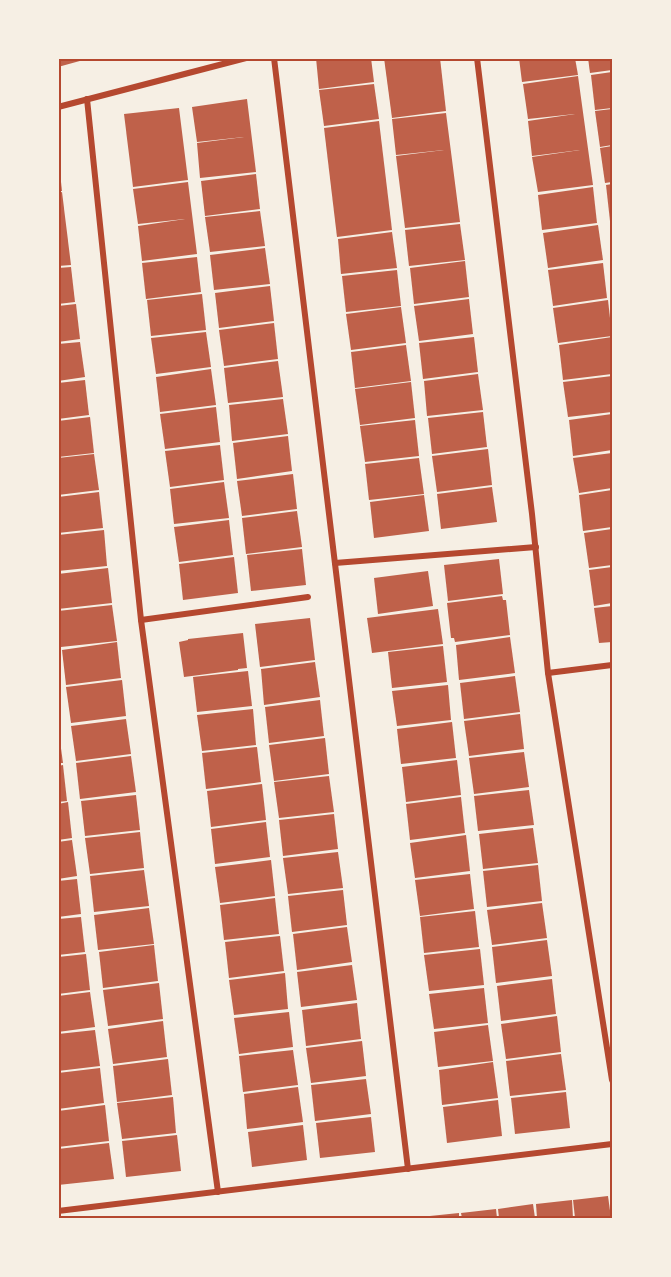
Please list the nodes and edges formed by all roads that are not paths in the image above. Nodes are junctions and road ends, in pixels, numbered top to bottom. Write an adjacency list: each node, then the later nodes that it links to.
1 (246, 58): 4 (street)
2 (274, 58): 7 (street)
3 (477, 58): 6 (street)
4 (87, 99): 5 (street); 9 (street)
5 (58, 107)
6 (536, 548): 7 (street); 11 (street)
7 (335, 563): 14 (street)
8 (308, 597): 9 (street)
9 (141, 620): 15 (street)
10 (612, 665): 11 (street)
11 (548, 673): 12 (street)
12 (612, 1080)
13 (612, 1144): 14 (street)
14 (408, 1169): 15 (street)
15 (218, 1192): 16 (street)
16 (58, 1211)

